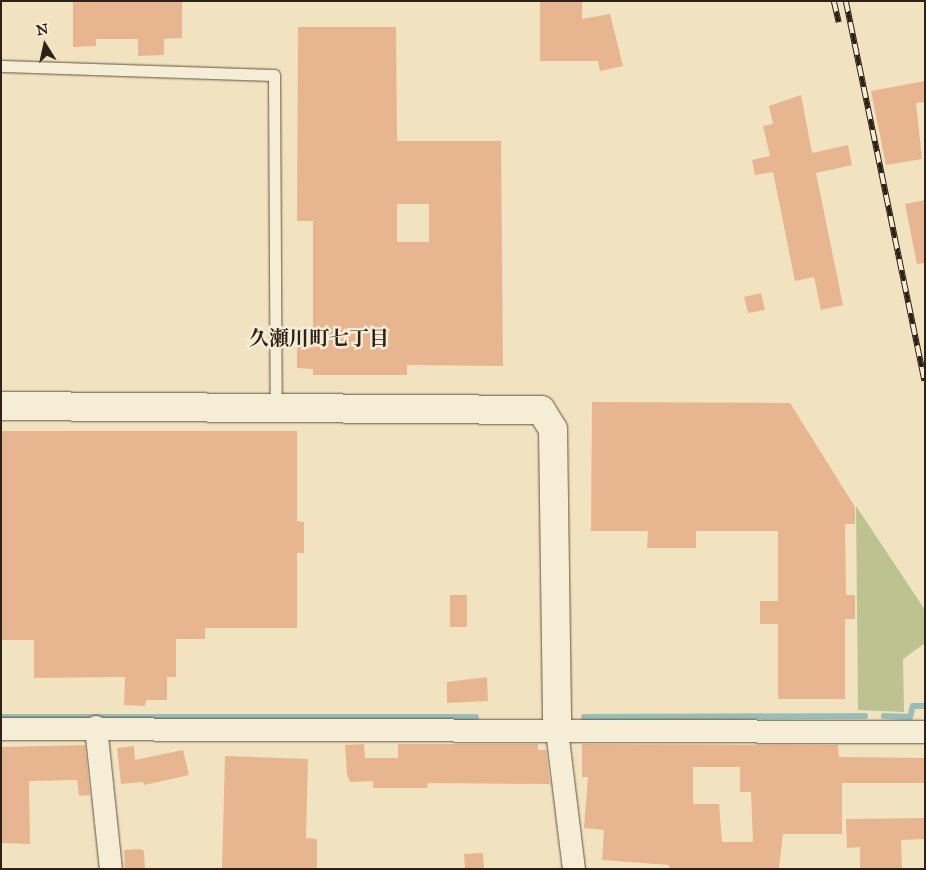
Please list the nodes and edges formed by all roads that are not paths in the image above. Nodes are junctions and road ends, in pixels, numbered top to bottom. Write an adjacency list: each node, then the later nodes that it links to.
1 (1, 66): 3 (lane)
2 (1, 406): 3 (street)
3 (276, 409): 6 (street)
4 (96, 728): 5 (street); 6 (street); 8 (street)
5 (1, 729)
6 (557, 731): 7 (street); 9 (street)
7 (925, 732)
8 (111, 869)
9 (574, 869)

